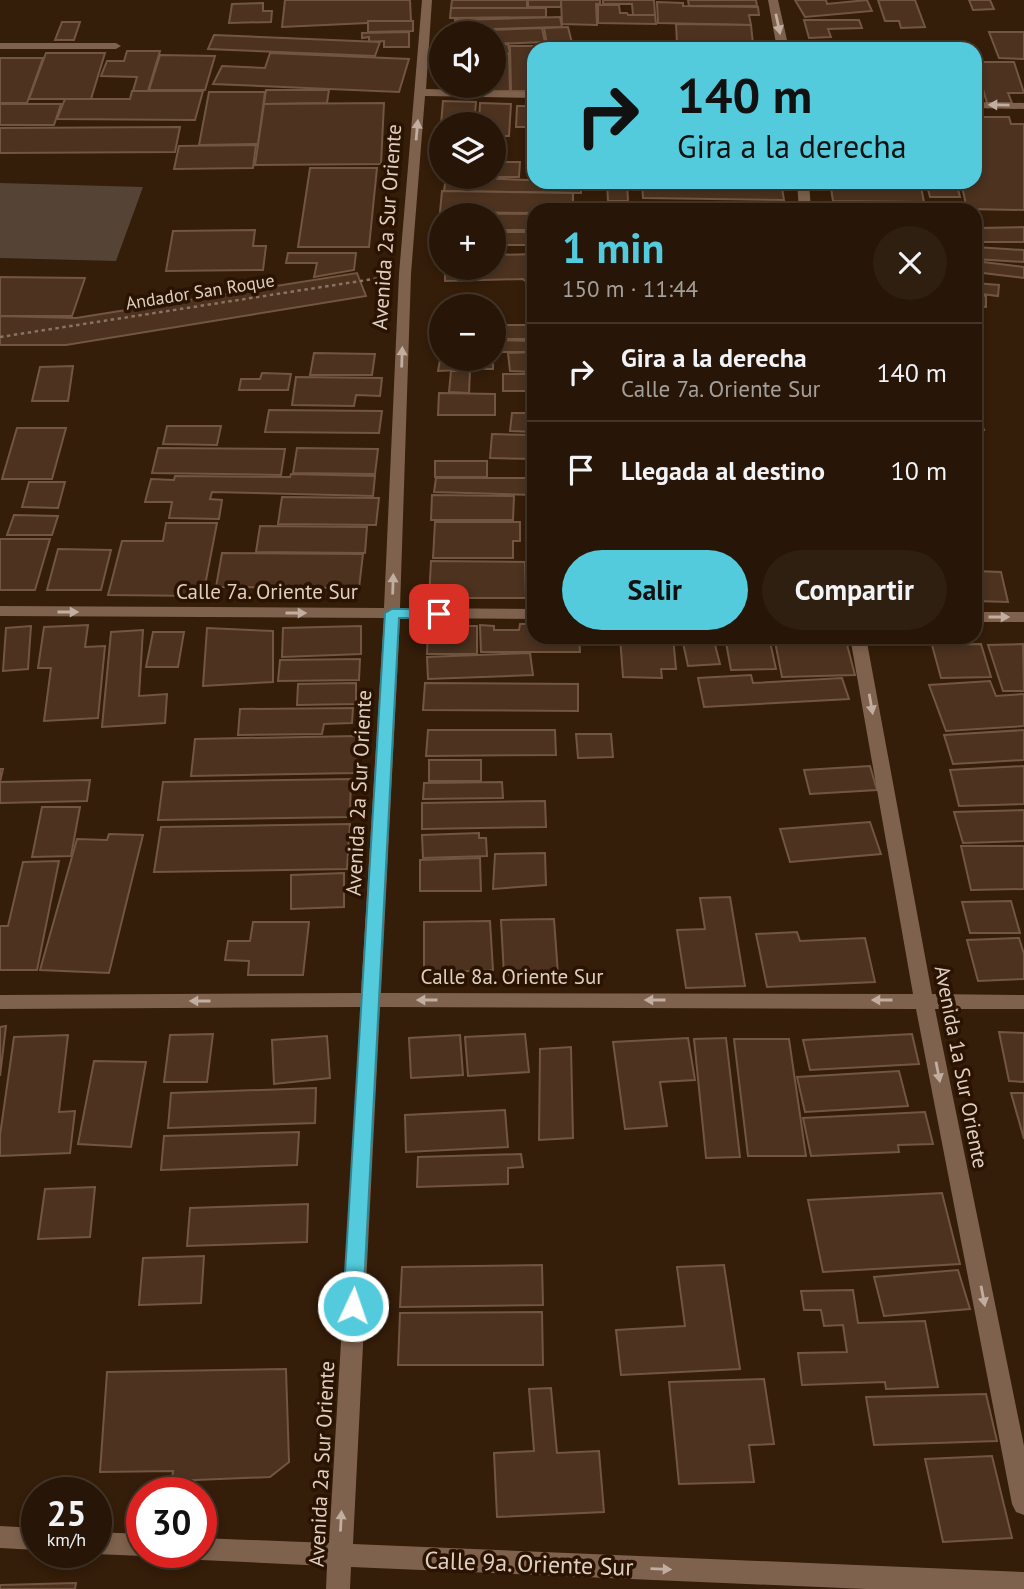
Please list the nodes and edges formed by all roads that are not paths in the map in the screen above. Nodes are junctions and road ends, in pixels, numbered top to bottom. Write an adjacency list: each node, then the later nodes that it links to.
1 (427, 0): 6 (street, Avenida 2a Sur Oriente)
2 (773, 0): 3 (street, one-way to 3)
3 (782, 42)
4 (0, 46): 5 (street)
5 (116, 46)
6 (420, 92): 7 (street); 11 (street, Avenida 2a Sur Oriente, one-way to 6)
7 (527, 95)
8 (982, 105): 9 (street, one-way to 8)
9 (1024, 106)
10 (0, 611): 11 (street, Calle 7a. Oriente Sur, one-way to 11)
11 (392, 613): 12 (street, Calle 7a. Oriente Sur); 16 (street, Avenida 2a Sur Oriente)
12 (527, 614)
13 (982, 617): 14 (street, one-way to 14)
14 (1024, 617)
15 (859, 644): 17 (street, Avenida 1a Sur Oriente, one-way to 17)
16 (370, 1000): 17 (street, Calle 8a. Oriente Sur, one-way to 16); 18 (street, Calle 8a. Oriente Sur, one-way to 18); 24 (street, Avenida 2a Sur Oriente, one-way to 16)
17 (924, 1000): 19 (street, Calle 8a. Oriente Sur); 20 (street, Avenida 1a Sur Oriente, one-way to 20)
18 (0, 1002)
19 (1024, 1002)
20 (1024, 1504)
21 (0, 1537): 22 (street)
22 (21, 1538)
23 (217, 1550): 24 (street, Calle 9a. Oriente Sur)
24 (340, 1557): 25 (street, Calle 9a. Oriente Sur, one-way to 25); 26 (street, Avenida 2a Sur Oriente)
25 (1024, 1584)
26 (338, 1589)

